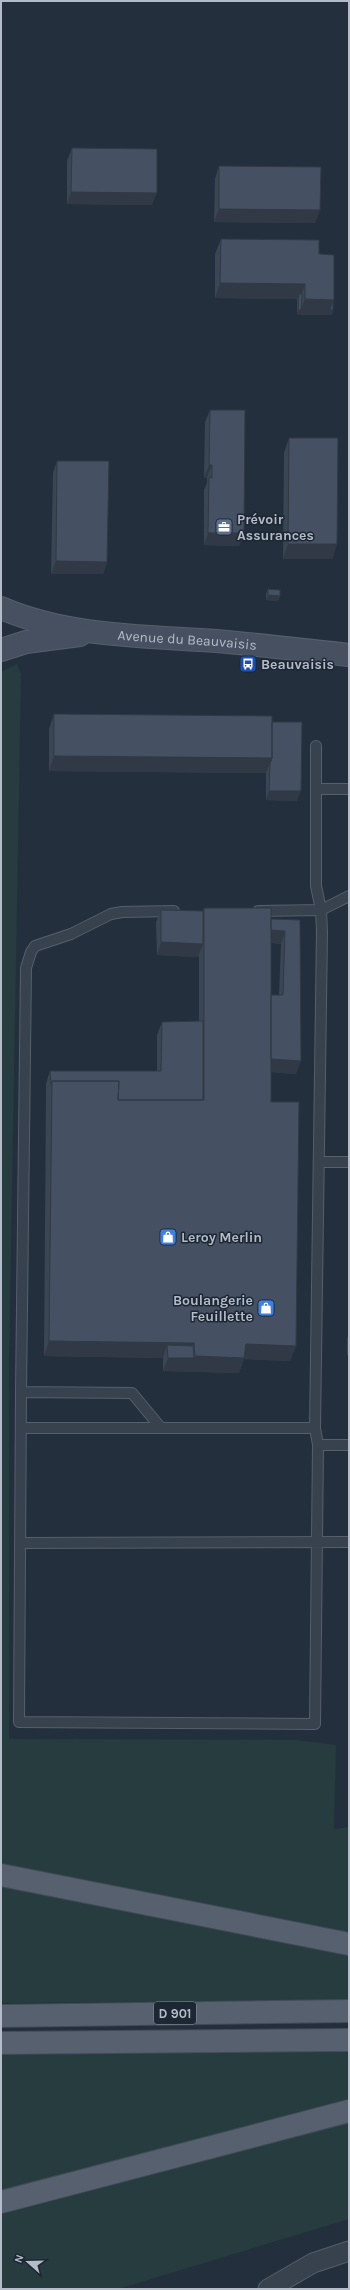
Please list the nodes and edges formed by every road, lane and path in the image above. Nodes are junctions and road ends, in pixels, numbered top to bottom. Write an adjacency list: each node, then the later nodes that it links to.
1 (1, 608): 2 (street, Avenue du Beauvaisis)
2 (97, 634): 3 (street, Avenue du Beauvaisis); 4 (street, Avenue du Beauvaisis)
3 (1, 650)
4 (349, 655)
5 (316, 746): 6 (lane)
6 (316, 789): 7 (lane); 9 (lane)
7 (349, 789)
8 (349, 896): 9 (lane)
9 (321, 910): 11 (lane); 12 (lane)
10 (185, 911): 14 (lane)
11 (249, 911)
12 (319, 1162): 13 (lane); 17 (lane)
13 (349, 1162)
14 (21, 1392): 15 (lane); 16 (lane)
15 (21, 1428): 16 (lane); 22 (lane)
16 (162, 1428): 17 (lane)
17 (315, 1428): 18 (lane)
18 (318, 1445): 19 (lane); 20 (lane)
19 (349, 1445)
20 (317, 1542): 21 (lane); 22 (lane); 22 (lane)
21 (349, 1542)
22 (20, 1543)
23 (1, 1875): 24 (main road)
24 (349, 1944)
25 (349, 2011): 26 (main road, D 901)
26 (1, 2016)
27 (349, 2040): 28 (main road, D 901)
28 (1, 2043)
29 (349, 2111): 30 (main road)
30 (1, 2202)
31 (349, 2251): 32 (street)
32 (268, 2289)

